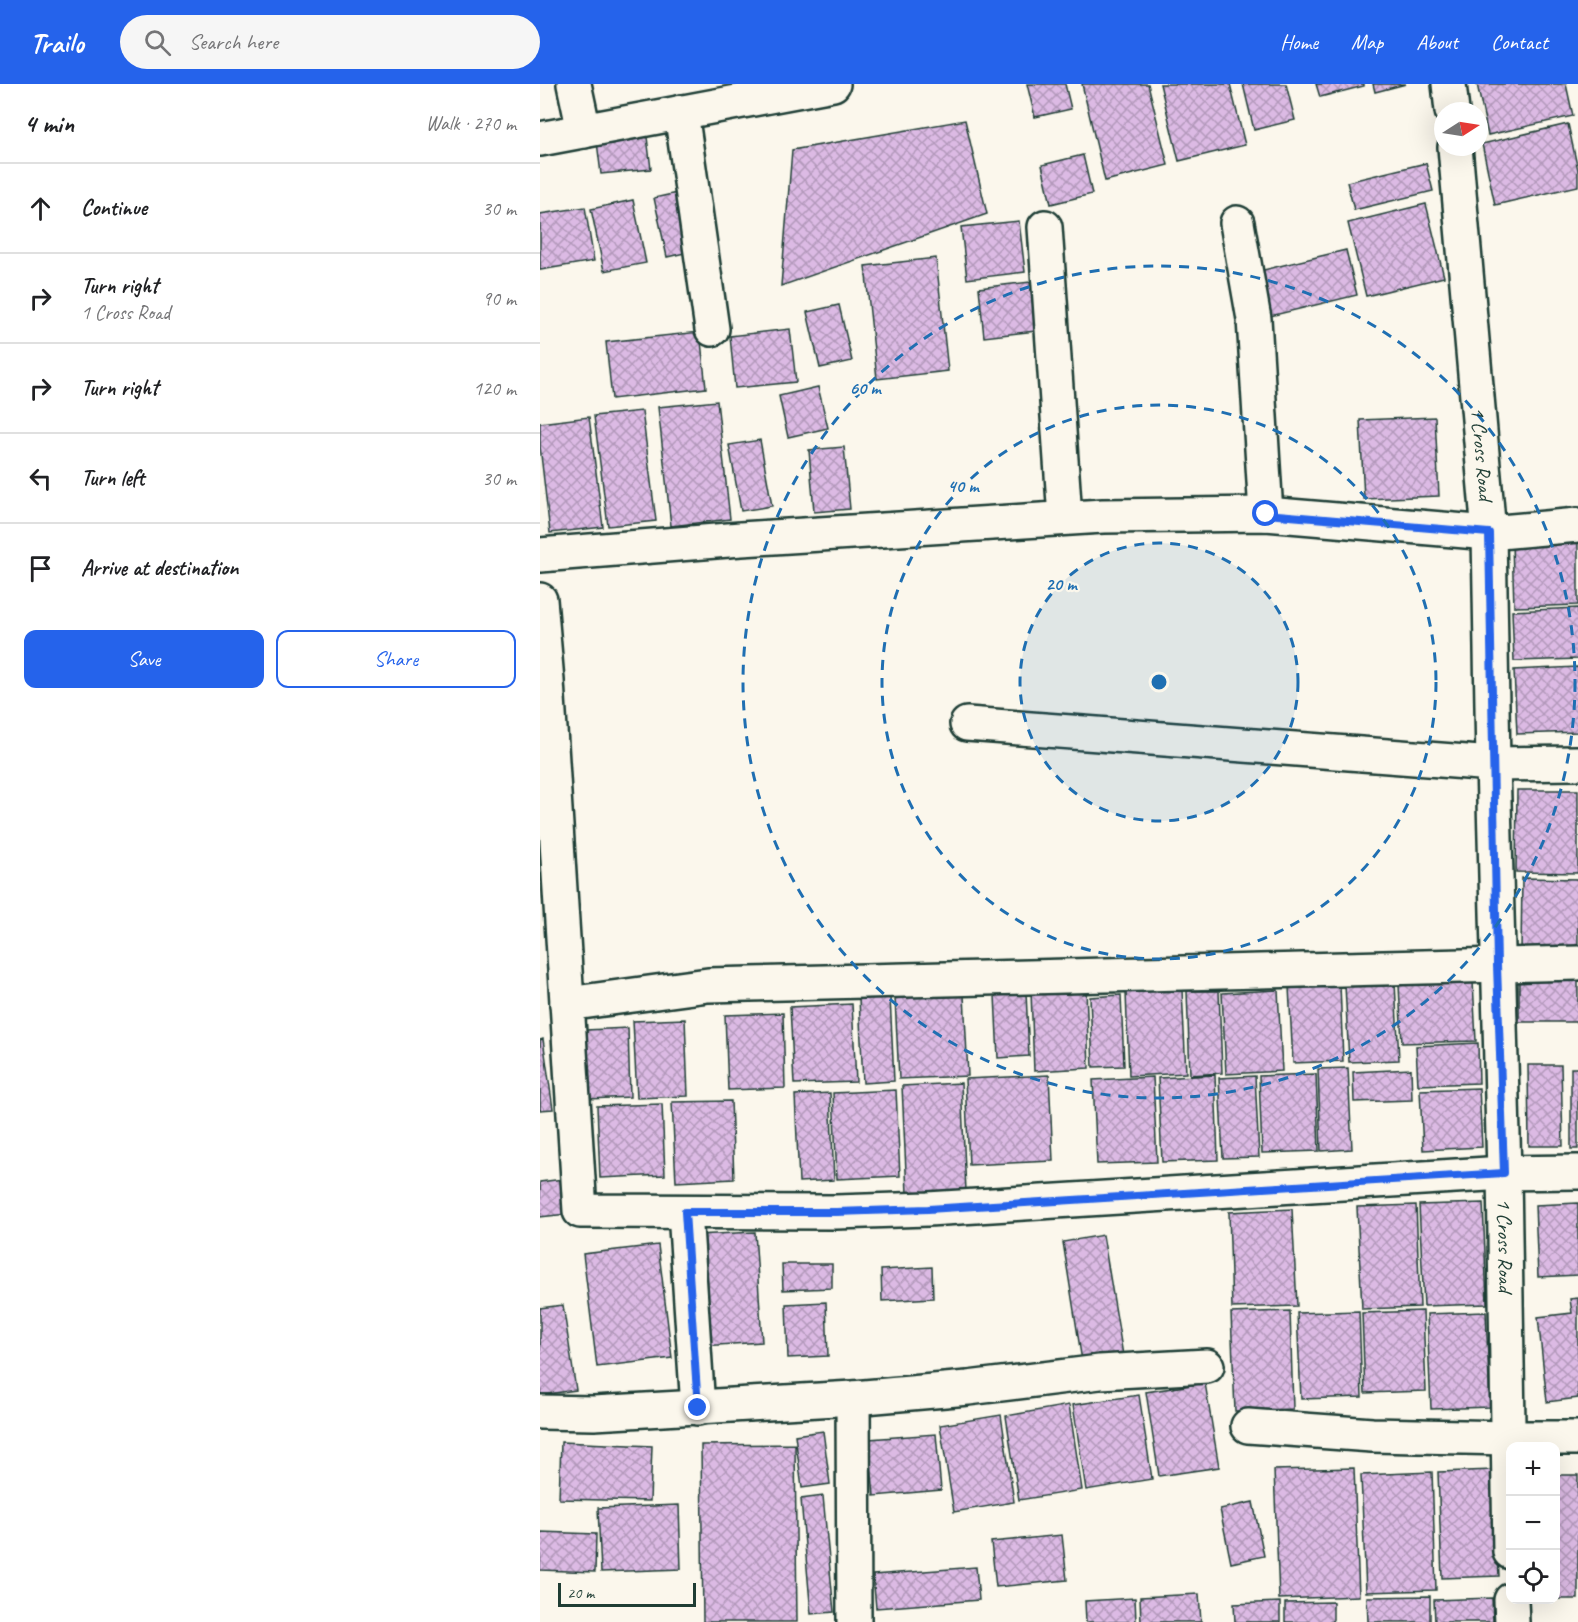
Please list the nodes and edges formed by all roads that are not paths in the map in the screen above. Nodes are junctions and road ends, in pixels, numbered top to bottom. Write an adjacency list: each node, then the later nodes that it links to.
1 (574, 84): 7 (street)
2 (833, 84): 4 (street)
3 (1449, 84): 5 (street)
4 (797, 87): 6 (street)
5 (1451, 102)
6 (681, 112): 7 (street); 12 (street)
7 (584, 132): 8 (street)
8 (540, 139)
9 (1456, 156): 16 (street, 1 Cross Road)
10 (1237, 223): 13 (street)
11 (1045, 227): 14 (street)
12 (712, 329)
13 (1266, 514): 14 (street); 16 (street)
14 (1065, 518): 17 (street)
15 (1578, 525): 16 (street)
16 (1489, 533): 21 (street, 1 Cross Road)
17 (540, 555)
18 (540, 600): 19 (street)
19 (544, 706): 25 (street)
20 (967, 724): 21 (street)
21 (1493, 764): 22 (street); 24 (street, 1 Cross Road)
22 (1578, 764)
23 (1578, 963): 24 (street)
24 (1497, 965): 25 (street); 27 (street, 1 Cross Road)
25 (567, 1004): 28 (street)
26 (1578, 1172): 27 (street)
27 (1504, 1173): 28 (street); 34 (street, 1 Cross Road)
28 (685, 1212): 31 (street)
29 (1208, 1366): 30 (street)
30 (853, 1398): 31 (street); 38 (street)
31 (698, 1408): 32 (street)
32 (540, 1412)
33 (1248, 1426): 34 (street)
34 (1508, 1438): 35 (street); 36 (street, 1 Cross Road)
35 (1578, 1438)
36 (1510, 1550)
37 (1511, 1604): 39 (street)
38 (854, 1622)
39 (1512, 1622)

